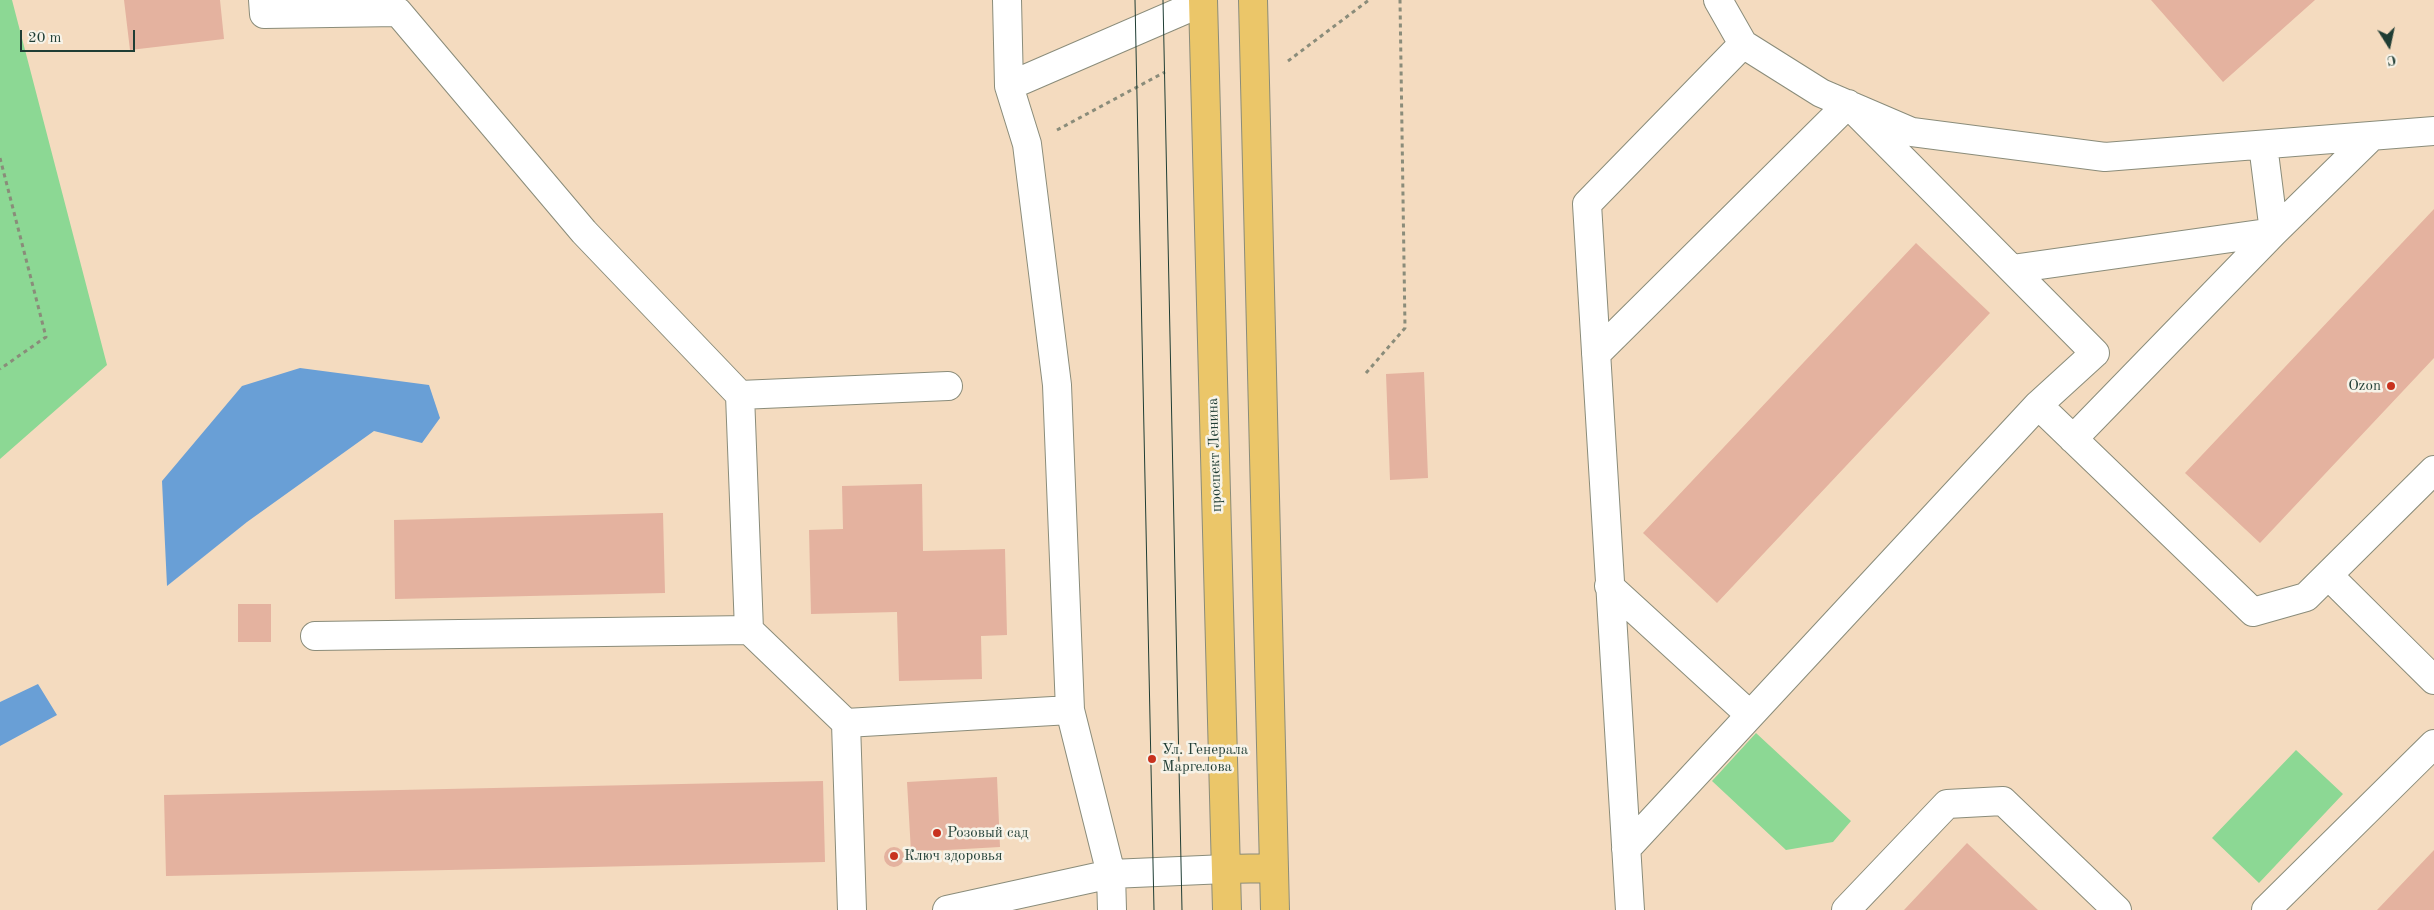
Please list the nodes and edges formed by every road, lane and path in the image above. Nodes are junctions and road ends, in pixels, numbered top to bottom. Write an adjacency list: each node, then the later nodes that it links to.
1 (262, 0): 24 (street)
2 (1007, 0): 11 (street)
3 (1253, 0): 38 (main road)
4 (1369, 0): 9 (path)
5 (1400, 0): 22 (path)
6 (1718, 0): 8 (street)
7 (1204, 1): 11 (street); 39 (main road, проспект Ленина)
8 (1744, 44): 12 (street); 20 (street)
9 (1287, 62)
10 (1165, 72): 13 (path)
11 (1009, 86): 33 (street)
12 (1848, 104): 16 (street); 19 (street); 20 (street)
13 (1056, 131)
14 (2434, 131): 15 (street)
15 (2372, 136): 16 (street); 18 (street)
16 (2263, 145): 18 (street)
17 (0, 158): 21 (path)
18 (2274, 232): 19 (street); 26 (street)
19 (2012, 269): 25 (street)
20 (1596, 354): 29 (street)
21 (0, 369)
22 (1366, 373)
23 (948, 386): 24 (street)
24 (740, 395): 30 (street)
25 (2038, 405): 26 (street); 34 (street)
26 (2073, 439): 28 (street)
27 (2434, 470): 28 (street)
28 (2328, 575): 32 (street)
29 (1609, 586): 34 (street); 37 (street)
30 (750, 630): 31 (street); 35 (street)
31 (315, 636)
32 (2434, 680)
33 (1070, 710): 35 (street); 40 (street)
34 (1750, 716): 37 (street)
35 (846, 723): 41 (street)
36 (2434, 744): 49 (street)
37 (1626, 849): 46 (street)
38 (1274, 868): 39 (main road); 45 (main road)
39 (1226, 870): 40 (street); 44 (main road, проспект Ленина)
40 (1111, 874): 42 (street); 43 (street)
41 (852, 910)
42 (947, 910)
43 (1112, 910)
44 (1227, 910)
45 (1275, 910)
46 (1630, 910)
47 (1846, 910): 48 (street)
48 (2117, 910)
49 (2266, 910)

